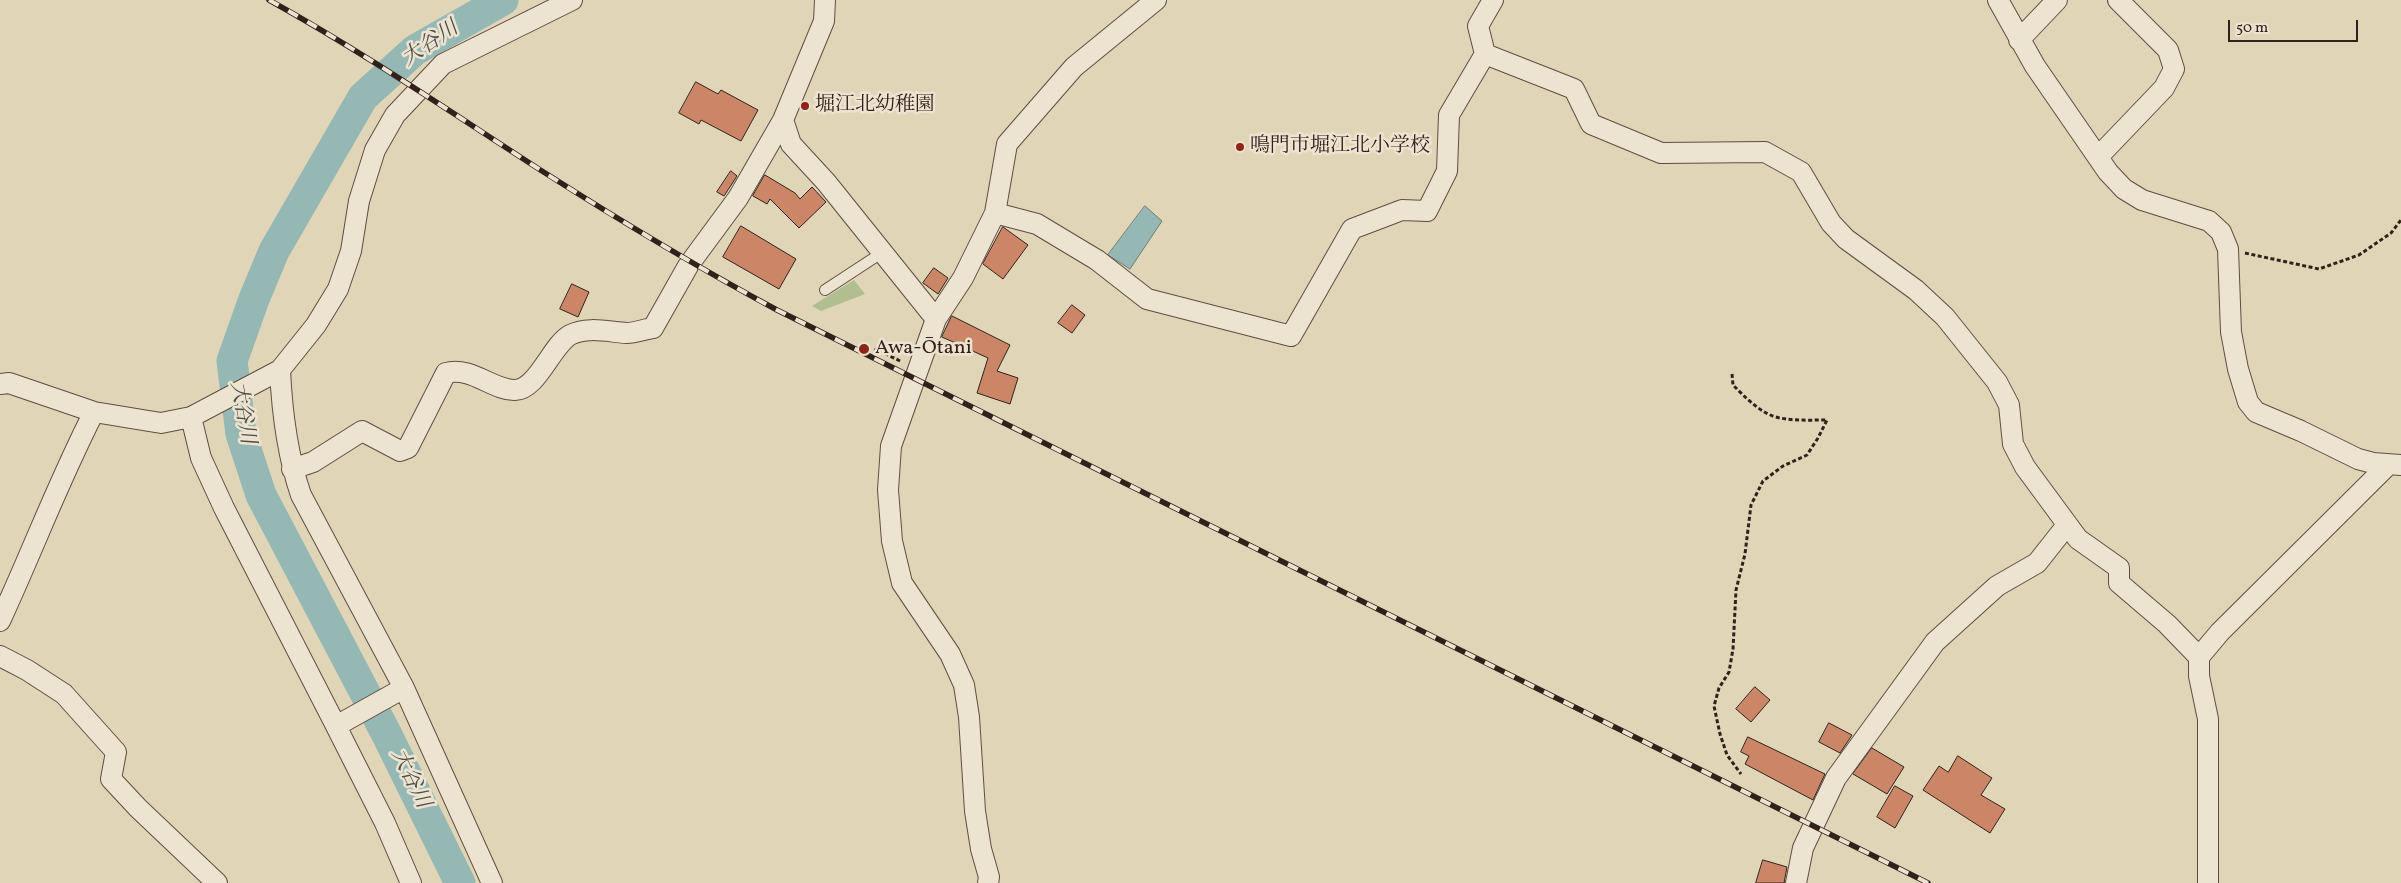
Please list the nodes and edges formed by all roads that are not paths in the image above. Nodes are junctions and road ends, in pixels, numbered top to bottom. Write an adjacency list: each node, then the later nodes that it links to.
1 (572, 0): 16 (street)
2 (824, 0): 10 (street)
3 (1156, 0): 12 (street)
4 (1493, 0): 9 (street)
5 (1998, 0): 8 (street)
6 (2057, 0): 8 (street)
7 (2118, 0): 11 (street)
8 (2019, 40): 11 (street)
9 (1484, 54): 12 (street); 22 (street)
10 (783, 120): 13 (street); 21 (street)
11 (2098, 157): 20 (street)
12 (996, 213): 15 (street)
13 (883, 252): 14 (lane); 15 (street)
14 (826, 290)
15 (936, 319): 31 (street)
16 (272, 374): 19 (street); 21 (street)
17 (0, 384): 18 (street)
18 (94, 412): 19 (street); 23 (street)
19 (196, 415): 27 (street)
20 (2394, 465): 25 (street)
21 (292, 469): 26 (street)
22 (2067, 525): 25 (street); 32 (street)
23 (0, 621)
24 (0, 656): 28 (street)
25 (2199, 657): 33 (street)
26 (400, 691): 27 (street); 30 (street)
27 (338, 725): 29 (street)
28 (217, 883)
29 (411, 883)
30 (492, 883)
31 (988, 883)
32 (1796, 883)
33 (2208, 883)

